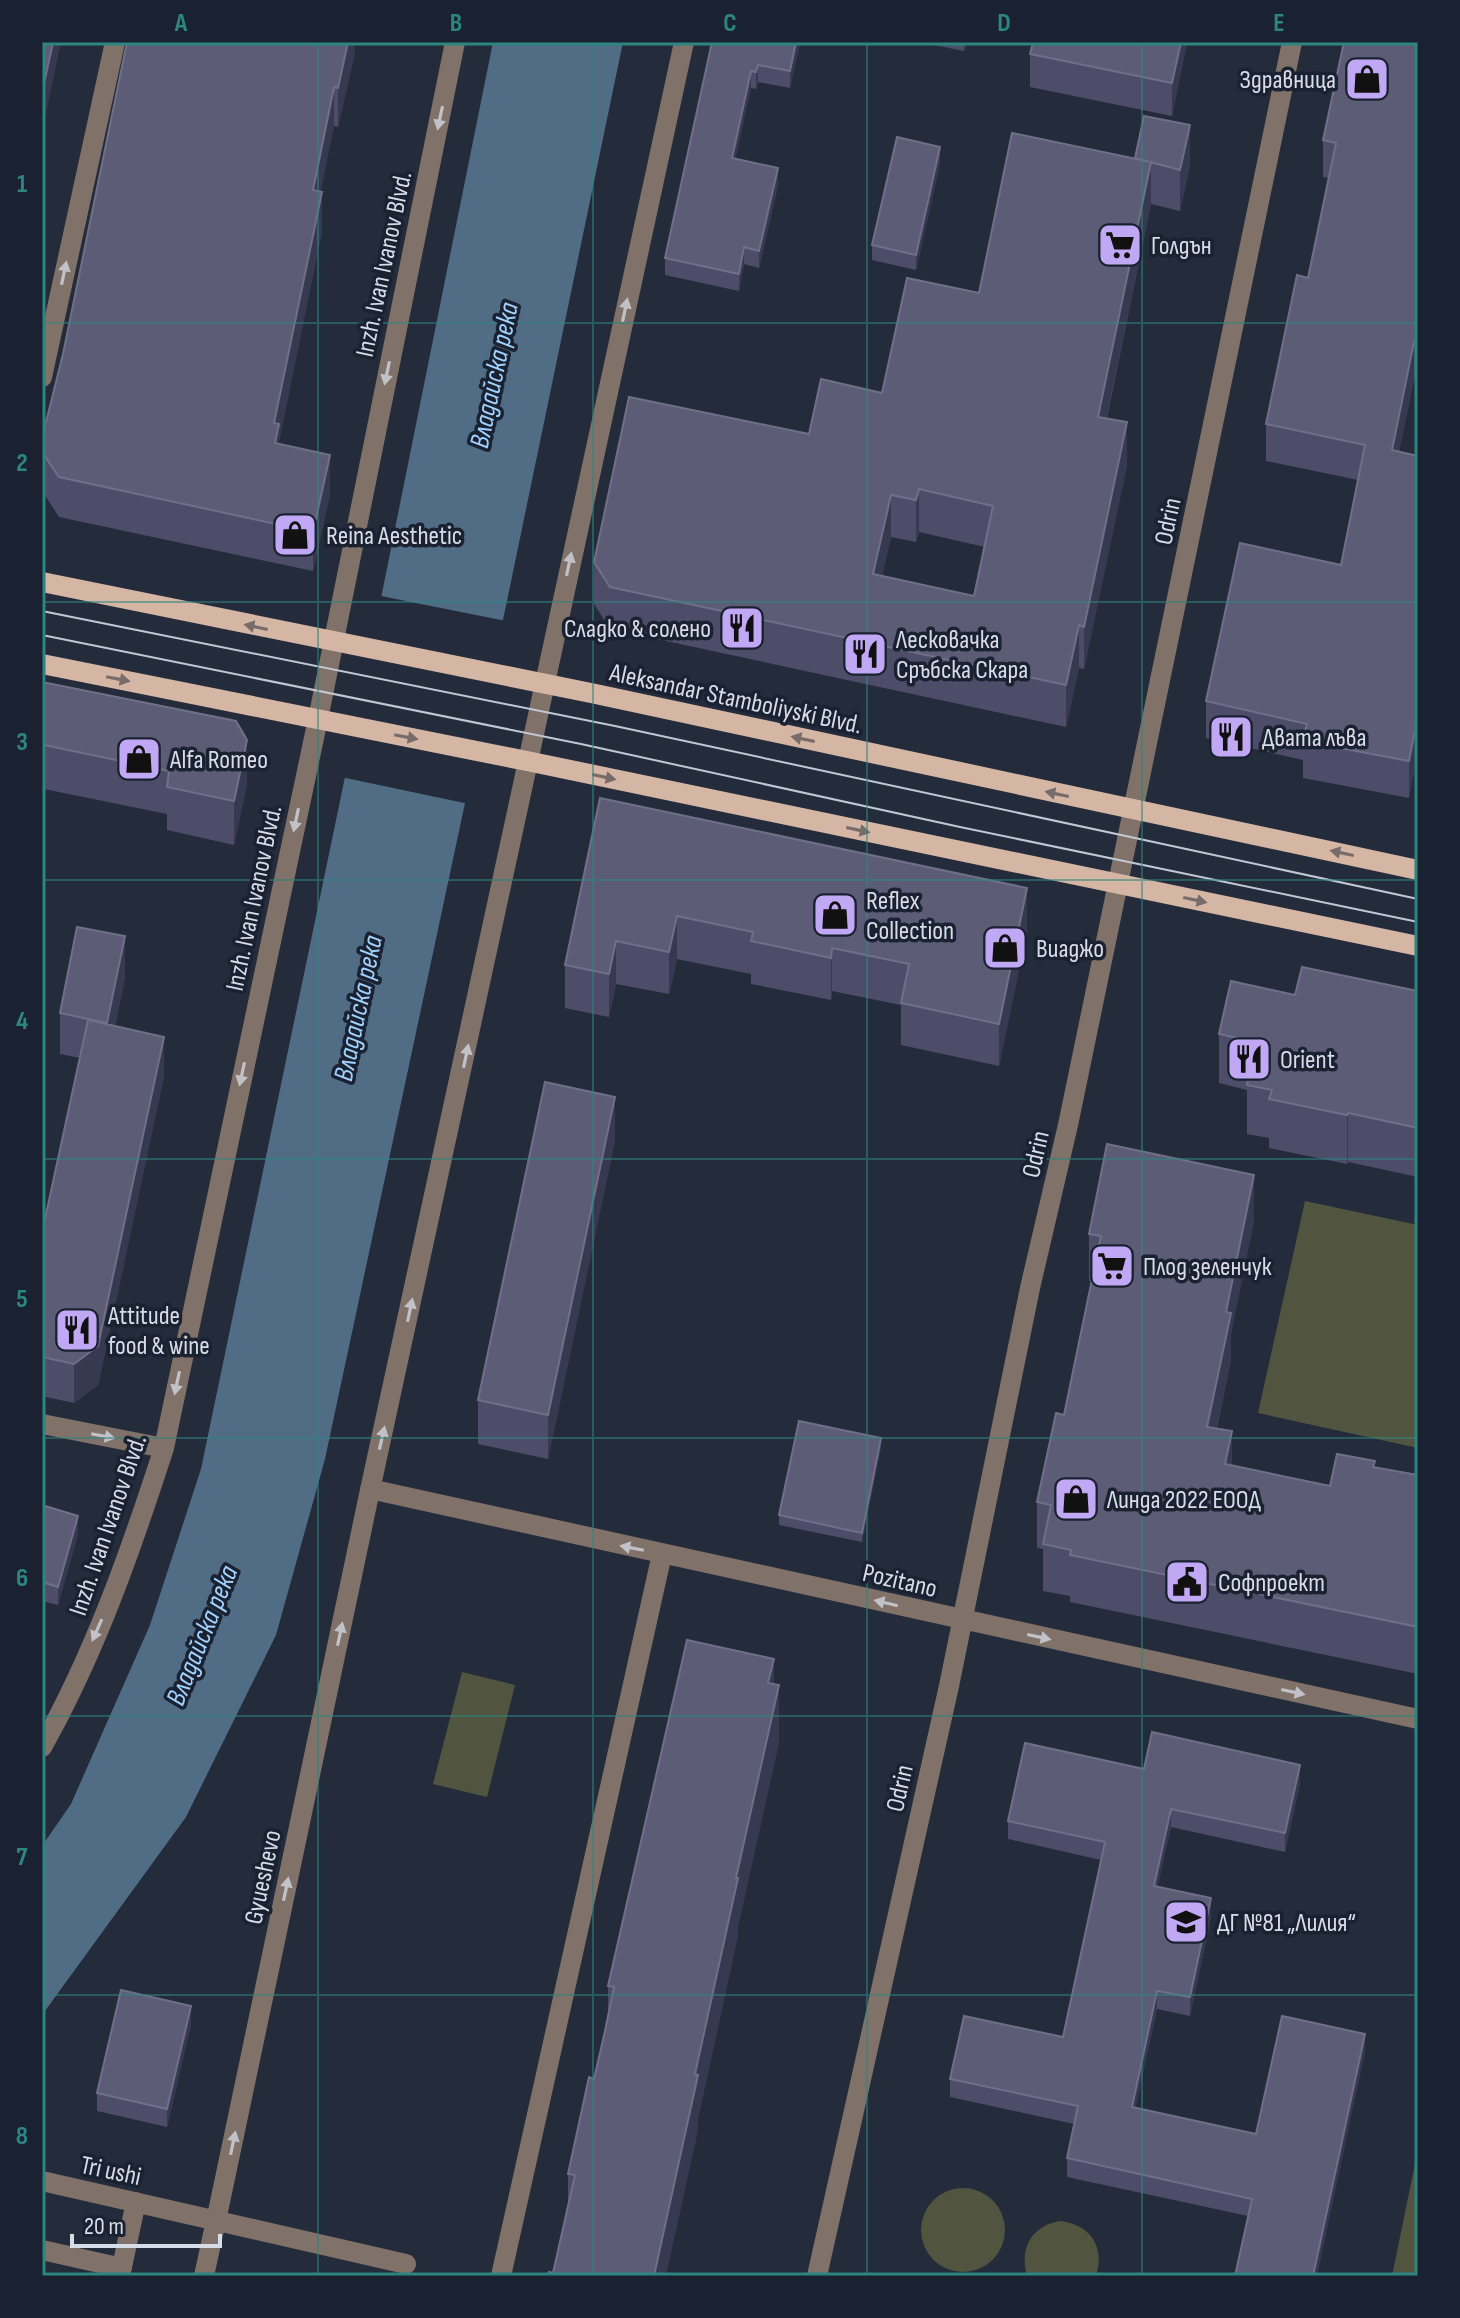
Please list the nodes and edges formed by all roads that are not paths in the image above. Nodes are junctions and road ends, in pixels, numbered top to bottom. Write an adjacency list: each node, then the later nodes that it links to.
1 (115, 42): 5 (street, one-way to 1)
2 (455, 42): 7 (street, Inzh. Ivan Ivanov Blvd., one-way to 7)
3 (684, 42): 9 (street, one-way to 3)
4 (1292, 42): 12 (street, Odrin)
5 (42, 377)
6 (42, 582): 7 (main road, Aleksandar Stamboliyski Blvd., one-way to 6)
7 (339, 642): 9 (main road, Aleksandar Stamboliyski Blvd.); 10 (street, Inzh. Ivan Ivanov Blvd.)
8 (42, 664): 10 (main road, one-way to 10)
9 (543, 683): 11 (street); 12 (main road, Aleksandar Stamboliyski Blvd., one-way to 9)
10 (324, 720): 11 (main road, one-way to 11); 17 (street, Inzh. Ivan Ivanov Blvd., one-way to 17)
11 (527, 761): 14 (main road, one-way to 14); 18 (street, one-way to 11)
12 (1134, 810): 13 (main road, Aleksandar Stamboliyski Blvd., one-way to 12); 14 (street, Odrin)
13 (1418, 870)
14 (1119, 885): 15 (main road, one-way to 15); 20 (street, Odrin)
15 (1418, 946)
16 (42, 1424): 17 (street, one-way to 17)
17 (164, 1448): 22 (street, Inzh. Ivan Ivanov Blvd., one-way to 22)
18 (370, 1489): 19 (street, Pozitano, one-way to 18); 25 (street, Gyueshevo, one-way to 18)
19 (662, 1554): 20 (street, Pozitano, one-way to 19); 30 (street)
20 (963, 1621): 21 (street, Pozitano, one-way to 21); 31 (street, Odrin)
21 (1418, 1719)
22 (42, 1747)
23 (42, 2181): 24 (street, Tri ushi)
24 (136, 2202): 25 (street, Tri ushi); 28 (street)
25 (217, 2219): 27 (street, Tri ushi); 29 (street, Gyueshevo)
26 (42, 2250): 28 (street)
27 (406, 2264)
28 (121, 2272)
29 (204, 2276)
30 (501, 2276)
31 (817, 2276)

